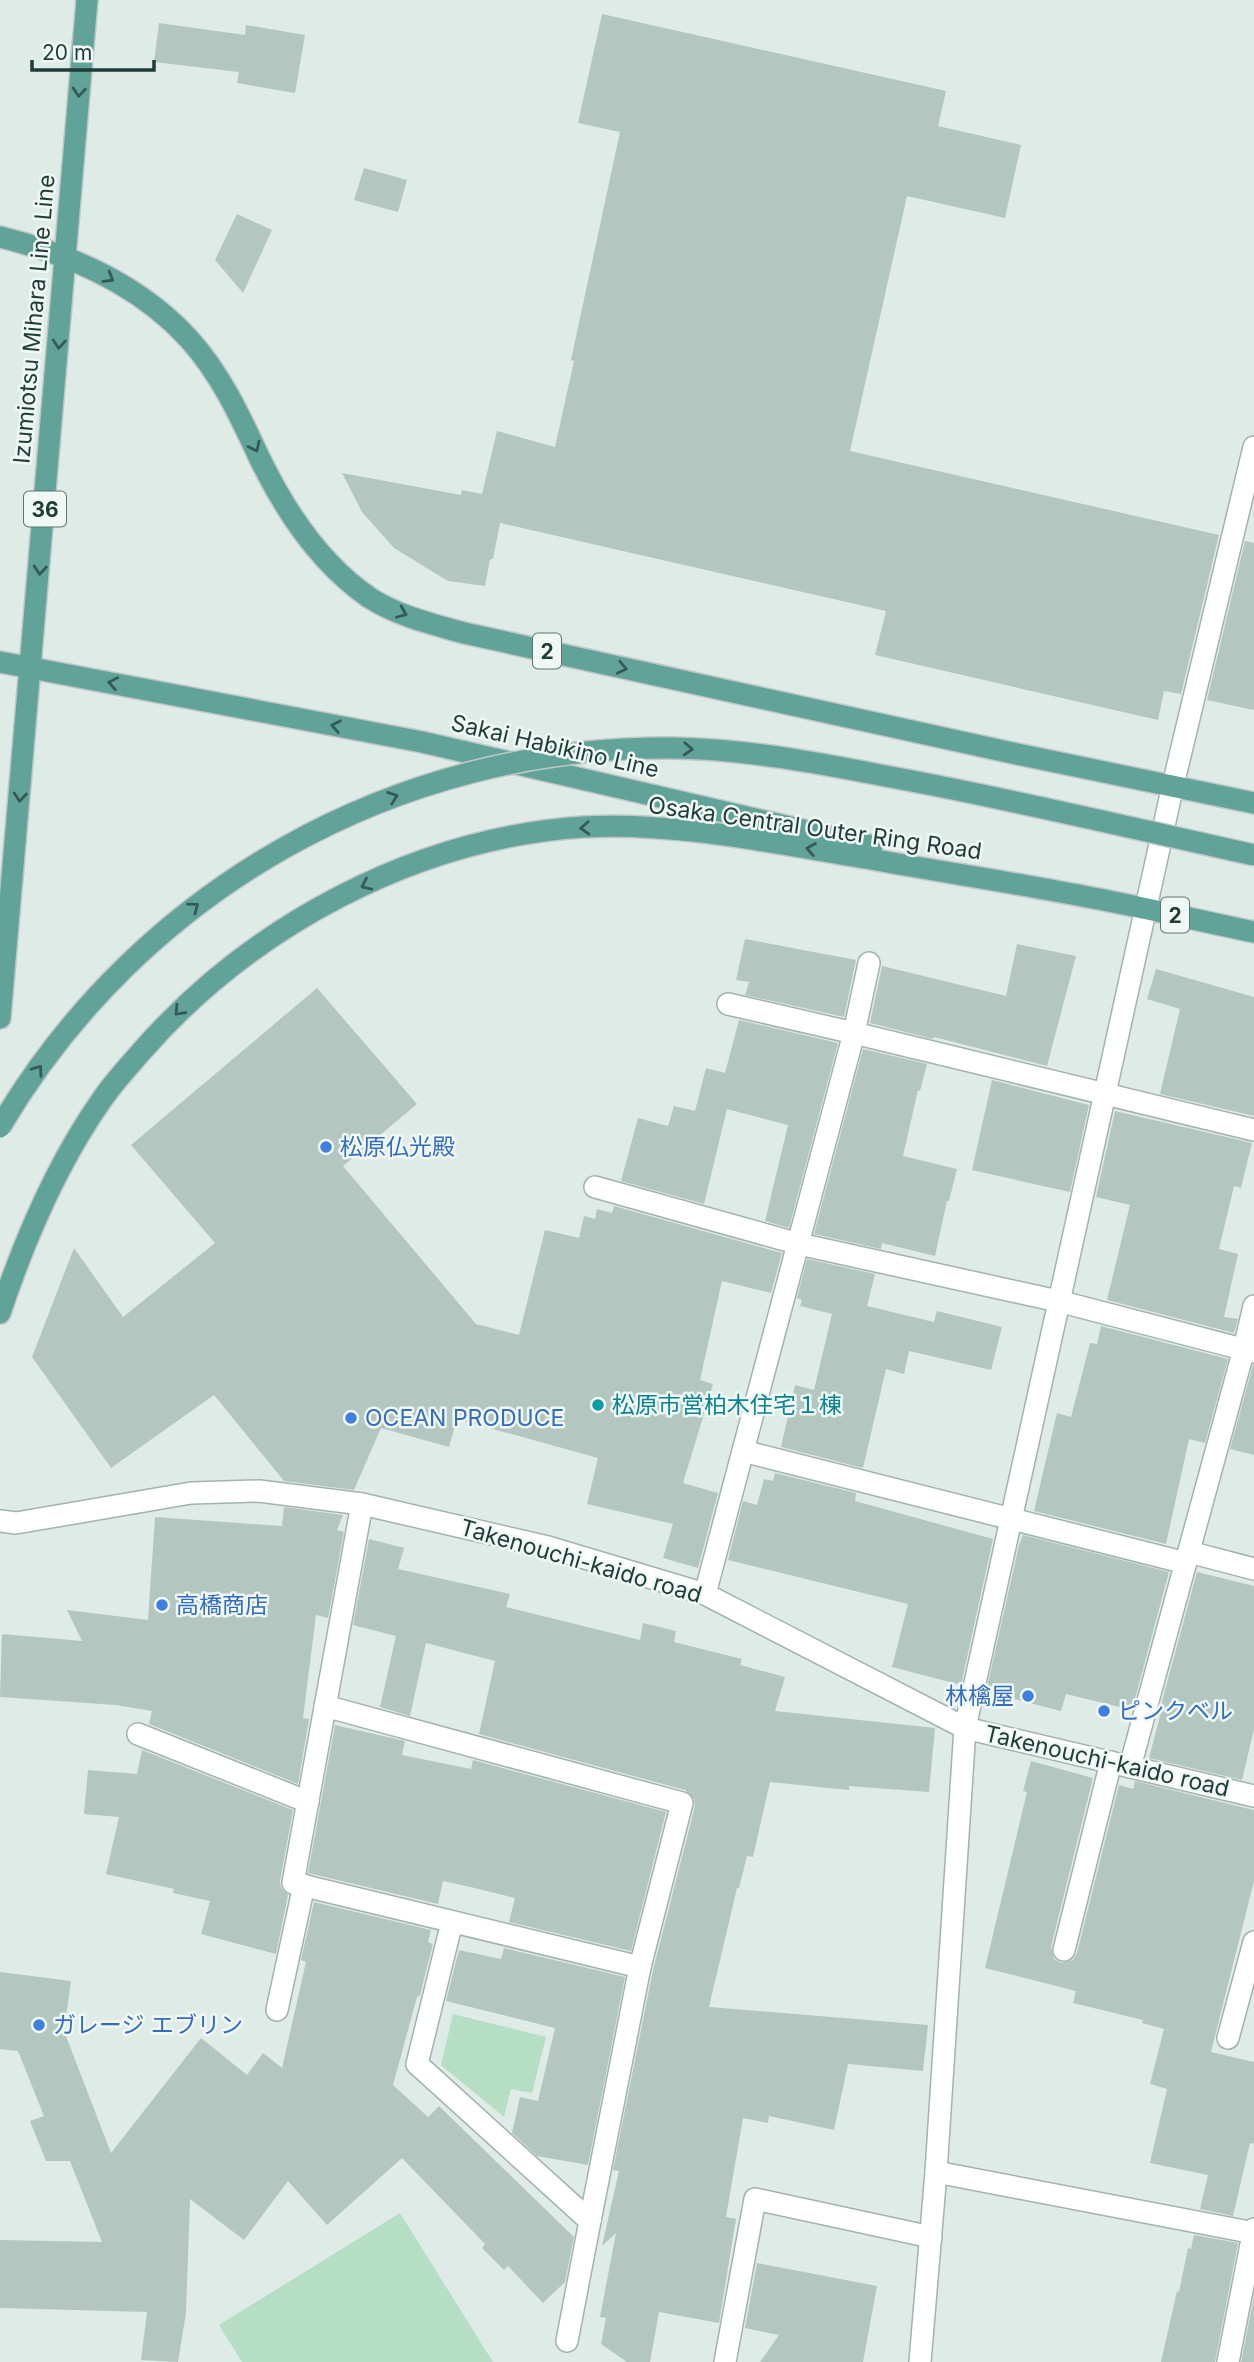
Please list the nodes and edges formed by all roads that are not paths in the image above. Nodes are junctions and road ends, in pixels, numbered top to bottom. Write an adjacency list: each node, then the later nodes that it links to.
1 (87, 0): 3 (main road, Izumiotsu Mihara Line Line / 36, one-way to 3)
2 (0, 237): 3 (main road, 2)
3 (66, 257): 6 (main road, Izumiotsu Mihara Line Line / 36, one-way to 6); 7 (main road, 2, one-way to 7)
4 (1254, 447): 7 (street)
5 (0, 662): 6 (main road, Sakai Habikino Line)
6 (31, 667): 10 (main road, Sakai Habikino Line, one-way to 6); 15 (main road, Izumiotsu Mihara Line Line / 36, one-way to 15)
7 (1173, 785): 8 (main road, 2); 11 (street)
8 (1254, 803)
9 (1254, 855): 18 (main road, one-way to 9, bridge)
10 (1096, 898): 11 (main road, Osaka Central Outer Ring Road / 2); 24 (main road, Osaka Central Outer Ring Road / 2, one-way to 24)
11 (1146, 910): 12 (main road, Osaka Central Outer Ring Road / 2); 17 (street)
12 (1254, 932)
13 (869, 963): 16 (street)
14 (728, 1004): 16 (street)
15 (0, 1018)
16 (854, 1033): 17 (street); 21 (street)
17 (1106, 1093): 19 (street); 22 (street)
18 (0, 1127)
19 (1254, 1130)
20 (595, 1187): 21 (street)
21 (799, 1244): 22 (street); 26 (street)
22 (1058, 1301): 25 (street); 28 (street)
23 (1254, 1306): 25 (street)
24 (0, 1313)
25 (1249, 1350): 30 (street)
26 (743, 1451): 28 (street); 32 (street)
27 (362, 1504): 29 (street, Takenouchi-kaido road); 32 (street, Takenouchi-kaido road); 33 (street)
28 (1012, 1517): 30 (street); 34 (street)
29 (0, 1521)
30 (1187, 1557): 31 (street); 36 (street)
31 (1254, 1569)
32 (705, 1594): 34 (street, Takenouchi-kaido road)
33 (325, 1706): 38 (street); 43 (street)
34 (965, 1728): 36 (street, Takenouchi-kaido road); 46 (street)
35 (138, 1734): 38 (street)
36 (1121, 1765): 37 (street, Takenouchi-kaido road); 42 (street)
37 (1254, 1796)
38 (308, 1802): 39 (street)
39 (304, 1885): 40 (street); 44 (street)
40 (452, 1922): 43 (street); 47 (street)
41 (1254, 1942): 45 (street)
42 (1064, 1950)
43 (640, 1967): 47 (street)
44 (277, 2010)
45 (1228, 2038)
46 (936, 2172): 48 (street); 49 (street)
47 (590, 2221): 50 (street)
48 (1254, 2231): 53 (street)
49 (931, 2237): 51 (street); 52 (street)
50 (567, 2341)
51 (725, 2362)
52 (920, 2362)
53 (1228, 2362)

